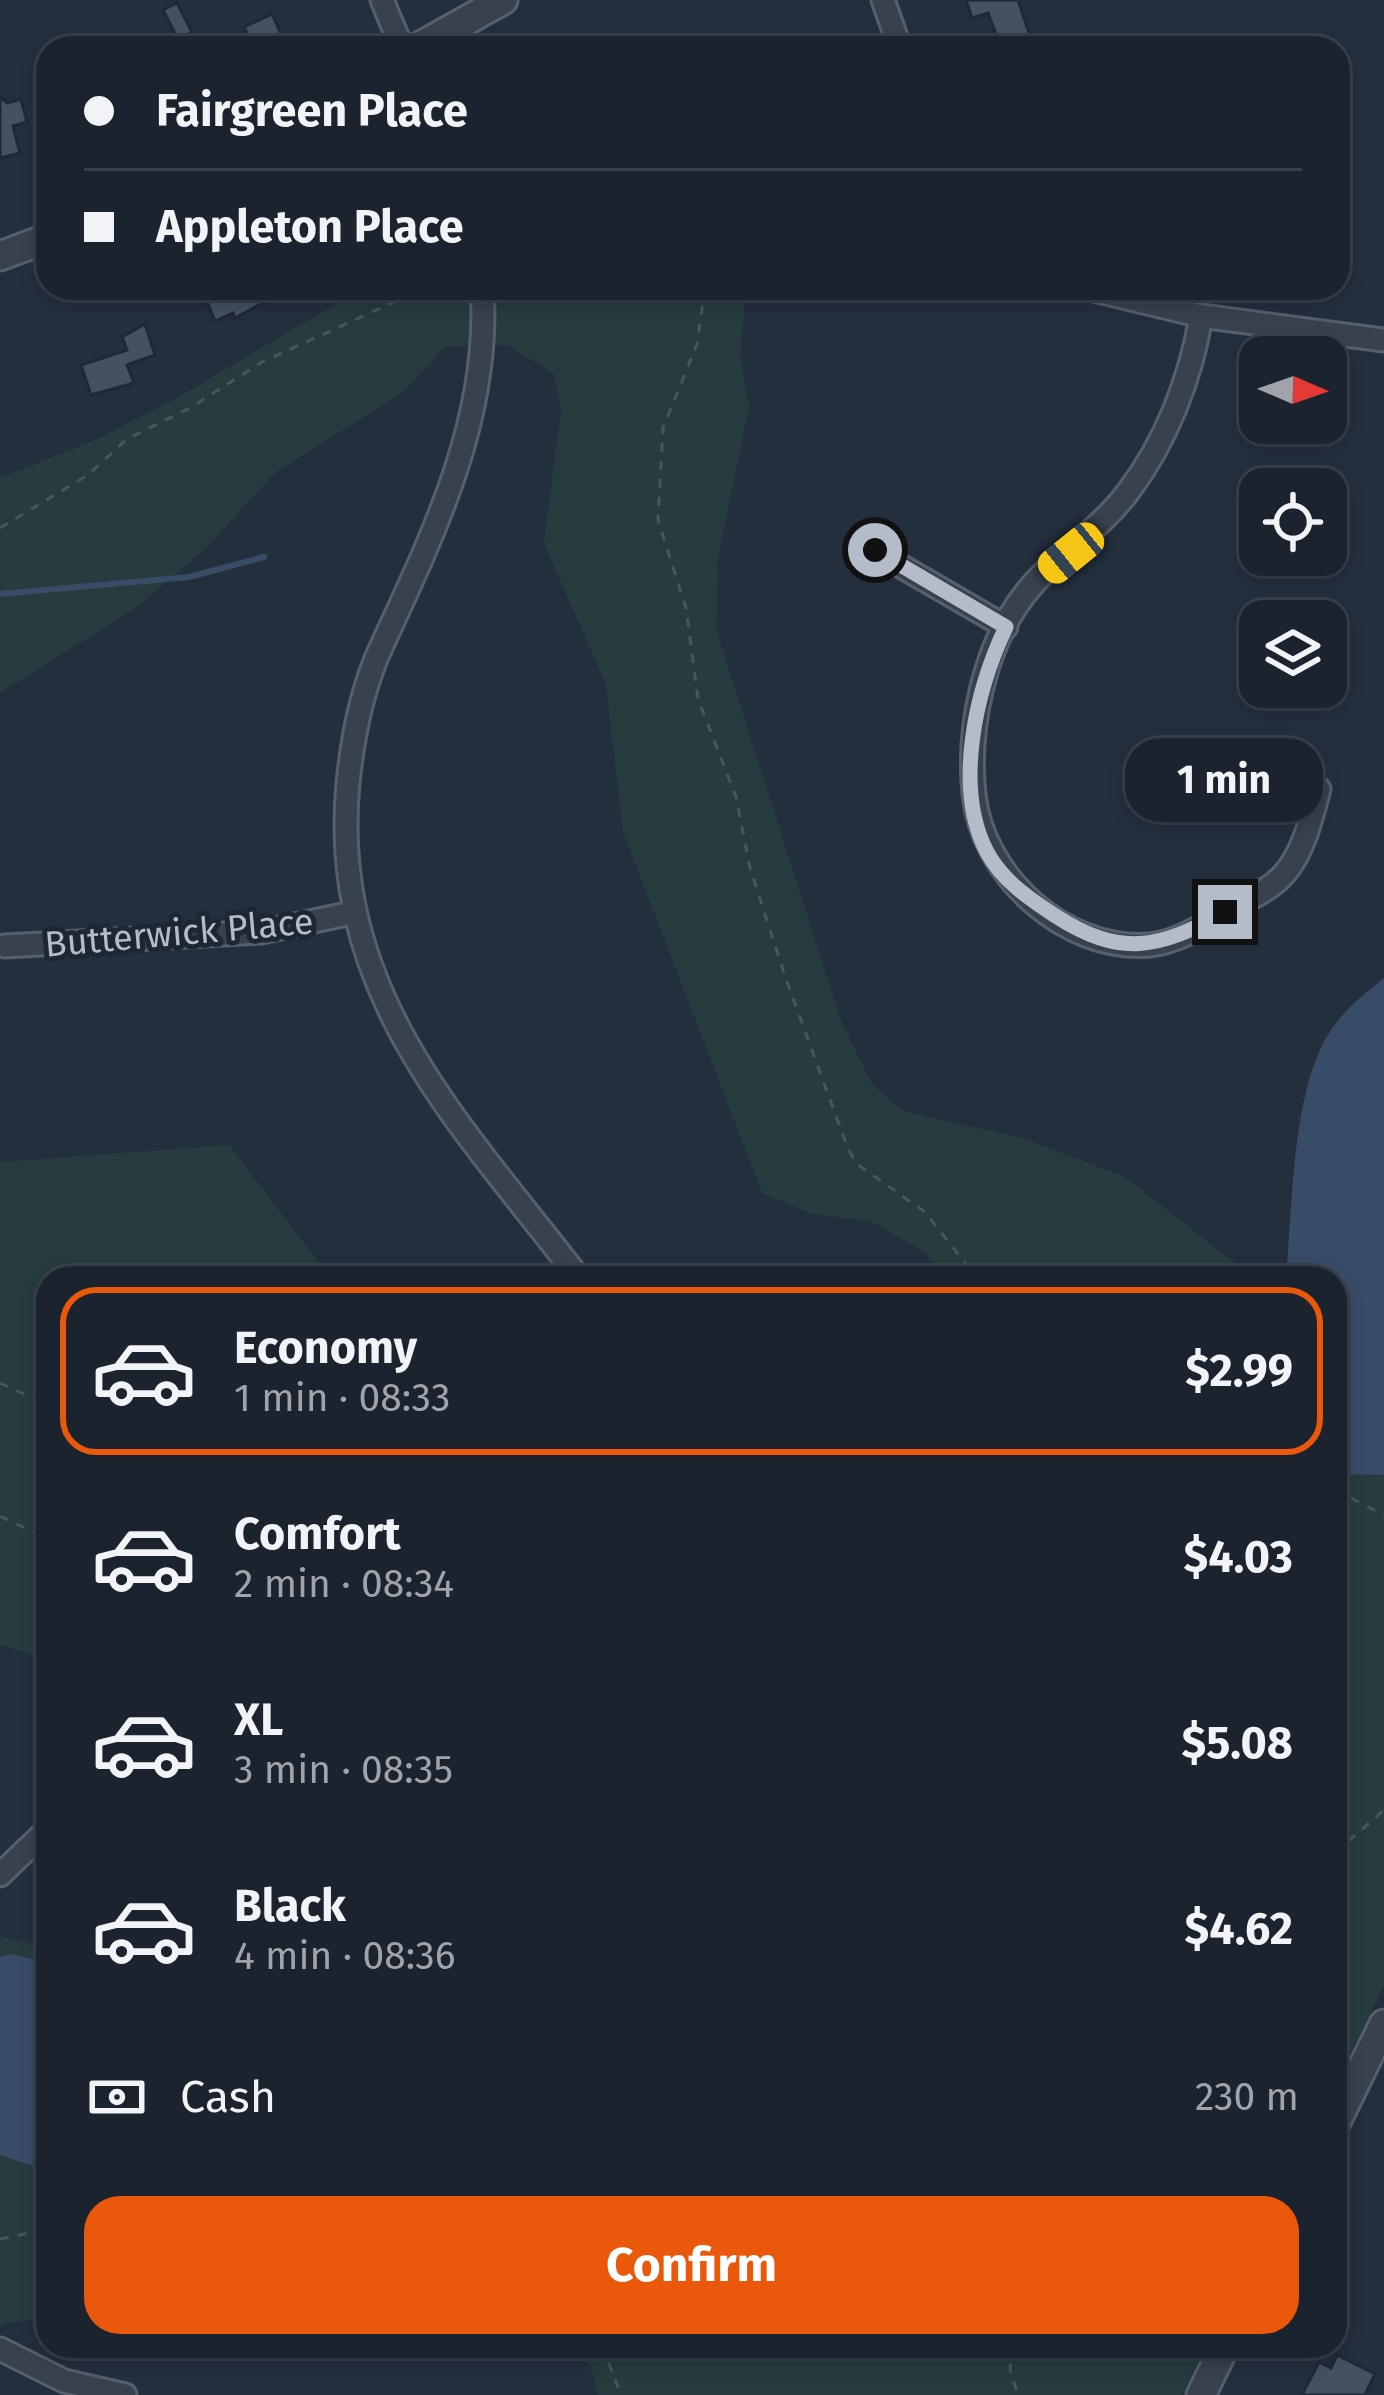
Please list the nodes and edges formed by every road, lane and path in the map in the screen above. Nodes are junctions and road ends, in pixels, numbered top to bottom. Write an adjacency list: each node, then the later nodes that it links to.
1 (382, 0): 4 (street)
2 (502, 0): 5 (street)
3 (883, 0): 6 (street)
4 (397, 36)
5 (438, 36)
6 (896, 36)
7 (36, 242): 8 (street)
8 (0, 256)
9 (399, 300): 15 (path)
10 (482, 300): 19 (street)
11 (703, 300): 22 (path)
12 (1135, 300): 13 (street)
13 (1201, 316): 14 (street); 17 (street)
14 (1384, 340)
15 (0, 528)
16 (875, 550): 17 (street)
17 (1006, 627): 18 (street)
18 (1319, 789)
19 (352, 913): 20 (street, Butterwick Place); 21 (street)
20 (5, 946)
21 (570, 1266)
22 (968, 1266)
23 (0, 1383): 24 (path)
24 (36, 1402)
25 (1347, 1496): 26 (path)
26 (1384, 1515)
27 (0, 1516): 28 (path)
28 (36, 1533)
29 (1384, 1810): 31 (path)
30 (36, 1840): 32 (street)
31 (1347, 1842)
32 (0, 1875)
33 (1384, 2024): 34 (street)
34 (1347, 2100)
35 (36, 2232): 36 (path)
36 (0, 2239)
37 (0, 2349): 41 (street)
38 (607, 2358): 43 (path)
39 (1011, 2358): 44 (path)
40 (1219, 2358): 45 (street)
41 (63, 2388): 42 (street)
42 (125, 2395)
43 (621, 2395)
44 (1018, 2395)
45 (1201, 2395)

